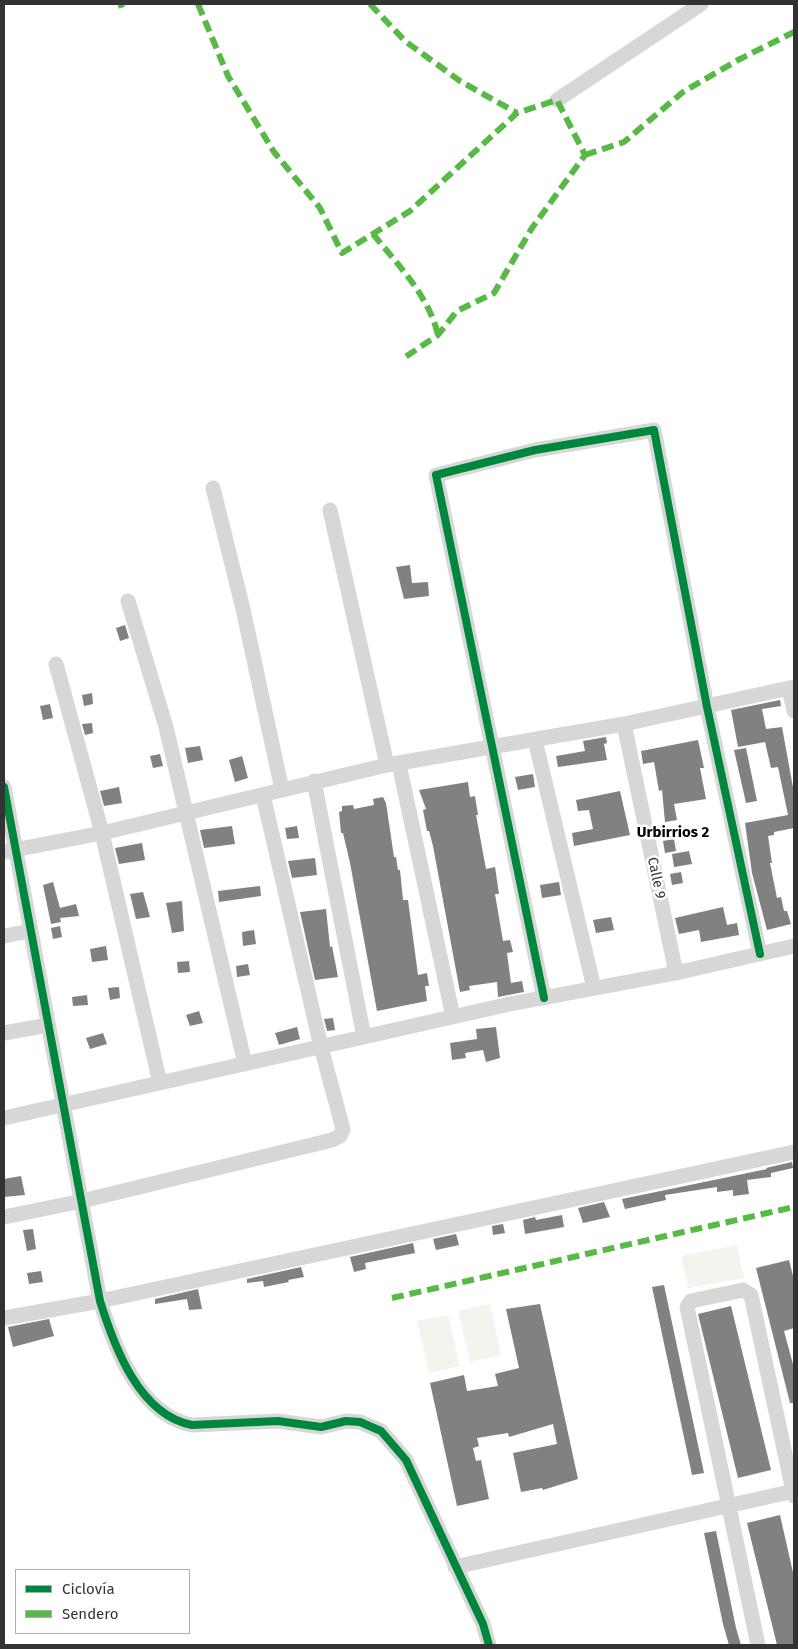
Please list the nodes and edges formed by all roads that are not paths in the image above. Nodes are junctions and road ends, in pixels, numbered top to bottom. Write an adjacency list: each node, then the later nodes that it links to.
1 (701, 4): 2 (street)
2 (557, 100)
3 (213, 488): 16 (street)
4 (330, 510): 13 (street)
5 (128, 601): 18 (street)
6 (56, 664): 19 (street)
7 (792, 687): 8 (street); 9 (street)
8 (707, 707): 10 (street); 12 (street); 24 (street)
9 (794, 711)
10 (624, 724): 11 (street); 25 (street, Calle 9)
11 (536, 740): 12 (street); 26 (street)
12 (492, 748): 13 (street); 27 (street)
13 (393, 764): 14 (street); 28 (street)
14 (314, 781): 16 (street); 31 (street)
15 (4, 787): 20 (street)
16 (282, 790): 17 (street)
17 (264, 794): 18 (street); 32 (street)
18 (187, 812): 19 (street); 33 (street)
19 (102, 833): 20 (street); 34 (street)
20 (9, 851): 21 (street)
21 (30, 931): 22 (street); 29 (street)
22 (4, 936)
23 (794, 946): 24 (street)
24 (760, 954): 25 (street)
25 (676, 973): 26 (street)
26 (594, 988): 27 (street)
27 (544, 998): 28 (street)
28 (452, 1017): 31 (street)
29 (48, 1025): 30 (street); 35 (street)
30 (4, 1033)
31 (364, 1037): 32 (street)
32 (321, 1047): 33 (street); 38 (street)
33 (245, 1064): 34 (street)
34 (160, 1083): 35 (street)
35 (63, 1105): 36 (street); 38 (street)
36 (4, 1118)
37 (794, 1152): 40 (street)
38 (82, 1201): 39 (street); 40 (street)
39 (4, 1217)
40 (100, 1301): 41 (street); 44 (street)
41 (4, 1318)
42 (794, 1493): 43 (street); 43 (street)
43 (728, 1507): 44 (street); 46 (street)
44 (455, 1567): 45 (street)
45 (489, 1645)
46 (758, 1645)

